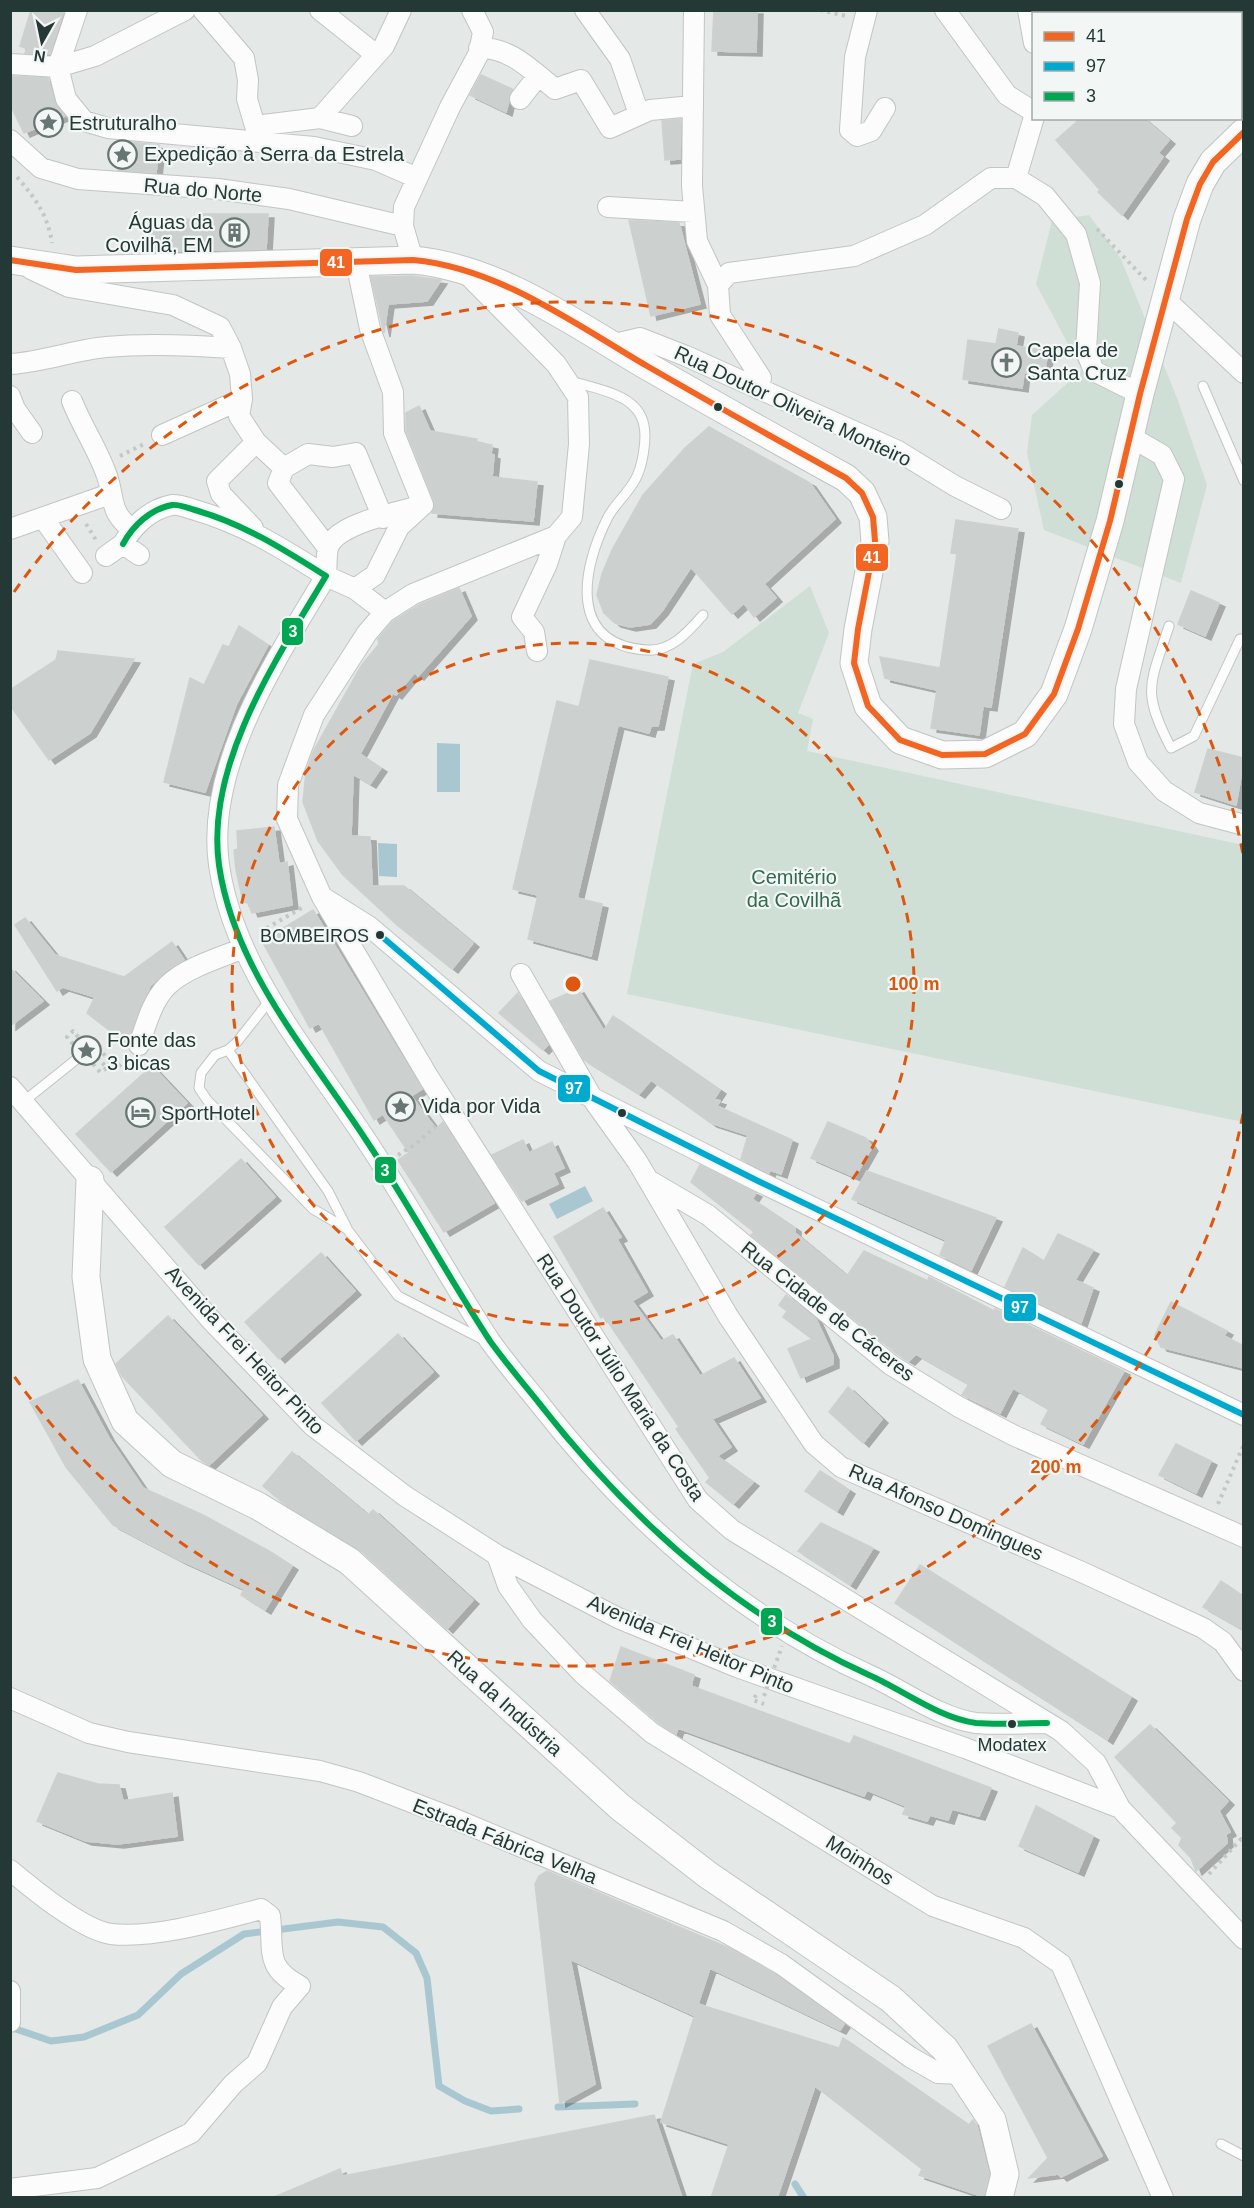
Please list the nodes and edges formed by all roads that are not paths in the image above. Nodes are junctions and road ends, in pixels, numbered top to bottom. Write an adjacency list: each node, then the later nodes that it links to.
1 (77, 10): 16 (street)
2 (185, 10): 16 (street)
3 (203, 10): 23 (street)
4 (320, 10): 14 (street)
5 (401, 10): 14 (street)
6 (472, 10): 13 (street)
7 (585, 10): 22 (street)
8 (693, 10): 19 (street)
9 (945, 10): 21 (street)
10 (1028, 10): 12 (street)
11 (866, 15): 20 (street)
12 (1032, 32)
13 (479, 48): 17 (street); 28 (street)
14 (375, 54): 23 (street)
15 (10, 64): 16 (street)
16 (58, 67): 28 (street)
17 (538, 76): 18 (street); 22 (street)
18 (520, 99)
19 (693, 106): 22 (street); 31 (street)
20 (885, 108)
21 (1032, 111)
22 (639, 114)
23 (320, 118): 25 (street)
24 (1033, 120): 29 (street)
25 (352, 126)
26 (1244, 132): 38 (main road)
27 (10, 140): 32 (street, Rua do Norte)
28 (417, 178): 32 (street)
29 (1016, 178): 37 (street); 48 (street)
30 (608, 207): 31 (street)
31 (693, 212): 37 (street)
32 (403, 226): 33 (street)
33 (413, 260): 35 (main road); 36 (main road)
34 (16, 262): 35 (main road); 40 (street)
35 (356, 262): 59 (street)
36 (459, 267): 39 (main road); 45 (street)
37 (718, 285): 47 (street)
38 (1166, 300): 44 (street); 48 (main road)
39 (611, 345): 47 (street, Rua Doutor Oliveira Monteiro); 54 (main road)
40 (231, 348): 42 (street); 50 (street)
41 (10, 354): 42 (street)
42 (42, 360): 43 (street)
43 (10, 364)
44 (1244, 373)
45 (567, 380): 66 (street); 74 (lane)
46 (1203, 386): 57 (lane)
47 (759, 389): 60 (street, Rua Doutor Oliveira Monteiro)
48 (1140, 394): 54 (main road)
49 (10, 396): 52 (street)
50 (242, 399): 53 (street); 55 (street)
51 (72, 402): 58 (street)
52 (32, 433)
53 (162, 435)
54 (1131, 437): 78 (street)
55 (256, 442): 56 (street); 64 (street)
56 (284, 468): 62 (street); 67 (street)
57 (1244, 481)
58 (110, 494): 61 (street); 65 (street)
59 (423, 506): 62 (street); 72 (street)
60 (1001, 509)
61 (43, 518): 63 (street); 70 (street)
62 (383, 518): 67 (street)
63 (11, 529)
64 (257, 532): 65 (street); 71 (street)
65 (127, 536): 68 (street); 69 (street)
66 (556, 536): 73 (street, Rua Doutor Júlio Maria da Costa); 77 (street)
67 (328, 548): 71 (street)
68 (139, 555)
69 (106, 556)
70 (82, 573)
71 (326, 576): 72 (street); 80 (street)
72 (355, 590): 73 (street)
73 (385, 612): 79 (street, Rua Doutor Júlio Maria da Costa)
74 (703, 615)
75 (1169, 626): 76 (lane)
76 (1244, 639)
77 (537, 651)
78 (1241, 819)
79 (322, 897): 87 (street); 97 (street, Rua Doutor Júlio Maria da Costa)
80 (243, 945): 82 (street); 83 (street)
81 (521, 974): 87 (street, Rua Afonso Domingues)
82 (270, 1000): 84 (lane); 91 (street)
83 (139, 1046)
84 (228, 1050): 90 (lane); 90 (lane)
85 (83, 1054): 86 (lane)
86 (17, 1094): 89 (street, Avenida Frei Heitor Pinto)
87 (594, 1101): 88 (street, Rua Afonso Domingues); 92 (street)
88 (648, 1179): 93 (street, Rua Cidade de Cáceres); 95 (street, Rua Afonso Domingues)
89 (90, 1180): 94 (street, Avenida Frei Heitor Pinto); 103 (main road, Rua da Indústria)
90 (347, 1229): 91 (lane)
91 (492, 1344): 97 (street)
92 (1244, 1415)
93 (1244, 1537)
94 (496, 1555): 98 (street, Avenida Frei Heitor Pinto); 108 (street, Moinhos)
95 (1244, 1671)
96 (10, 1698): 103 (street, Estrada Fábrica Velha)
97 (1047, 1723): 98 (street, Rua Doutor Júlio Maria da Costa)
98 (1120, 1808): 100 (street)
99 (10, 1870): 106 (street)
100 (1244, 1939)
101 (10, 1991): 102 (street)
102 (11, 2019)
103 (962, 2074): 107 (main road, Rua da Indústria)
104 (1221, 2144): 105 (lane)
105 (1244, 2156)
106 (10, 2189)
107 (999, 2198)
108 (1163, 2198)

